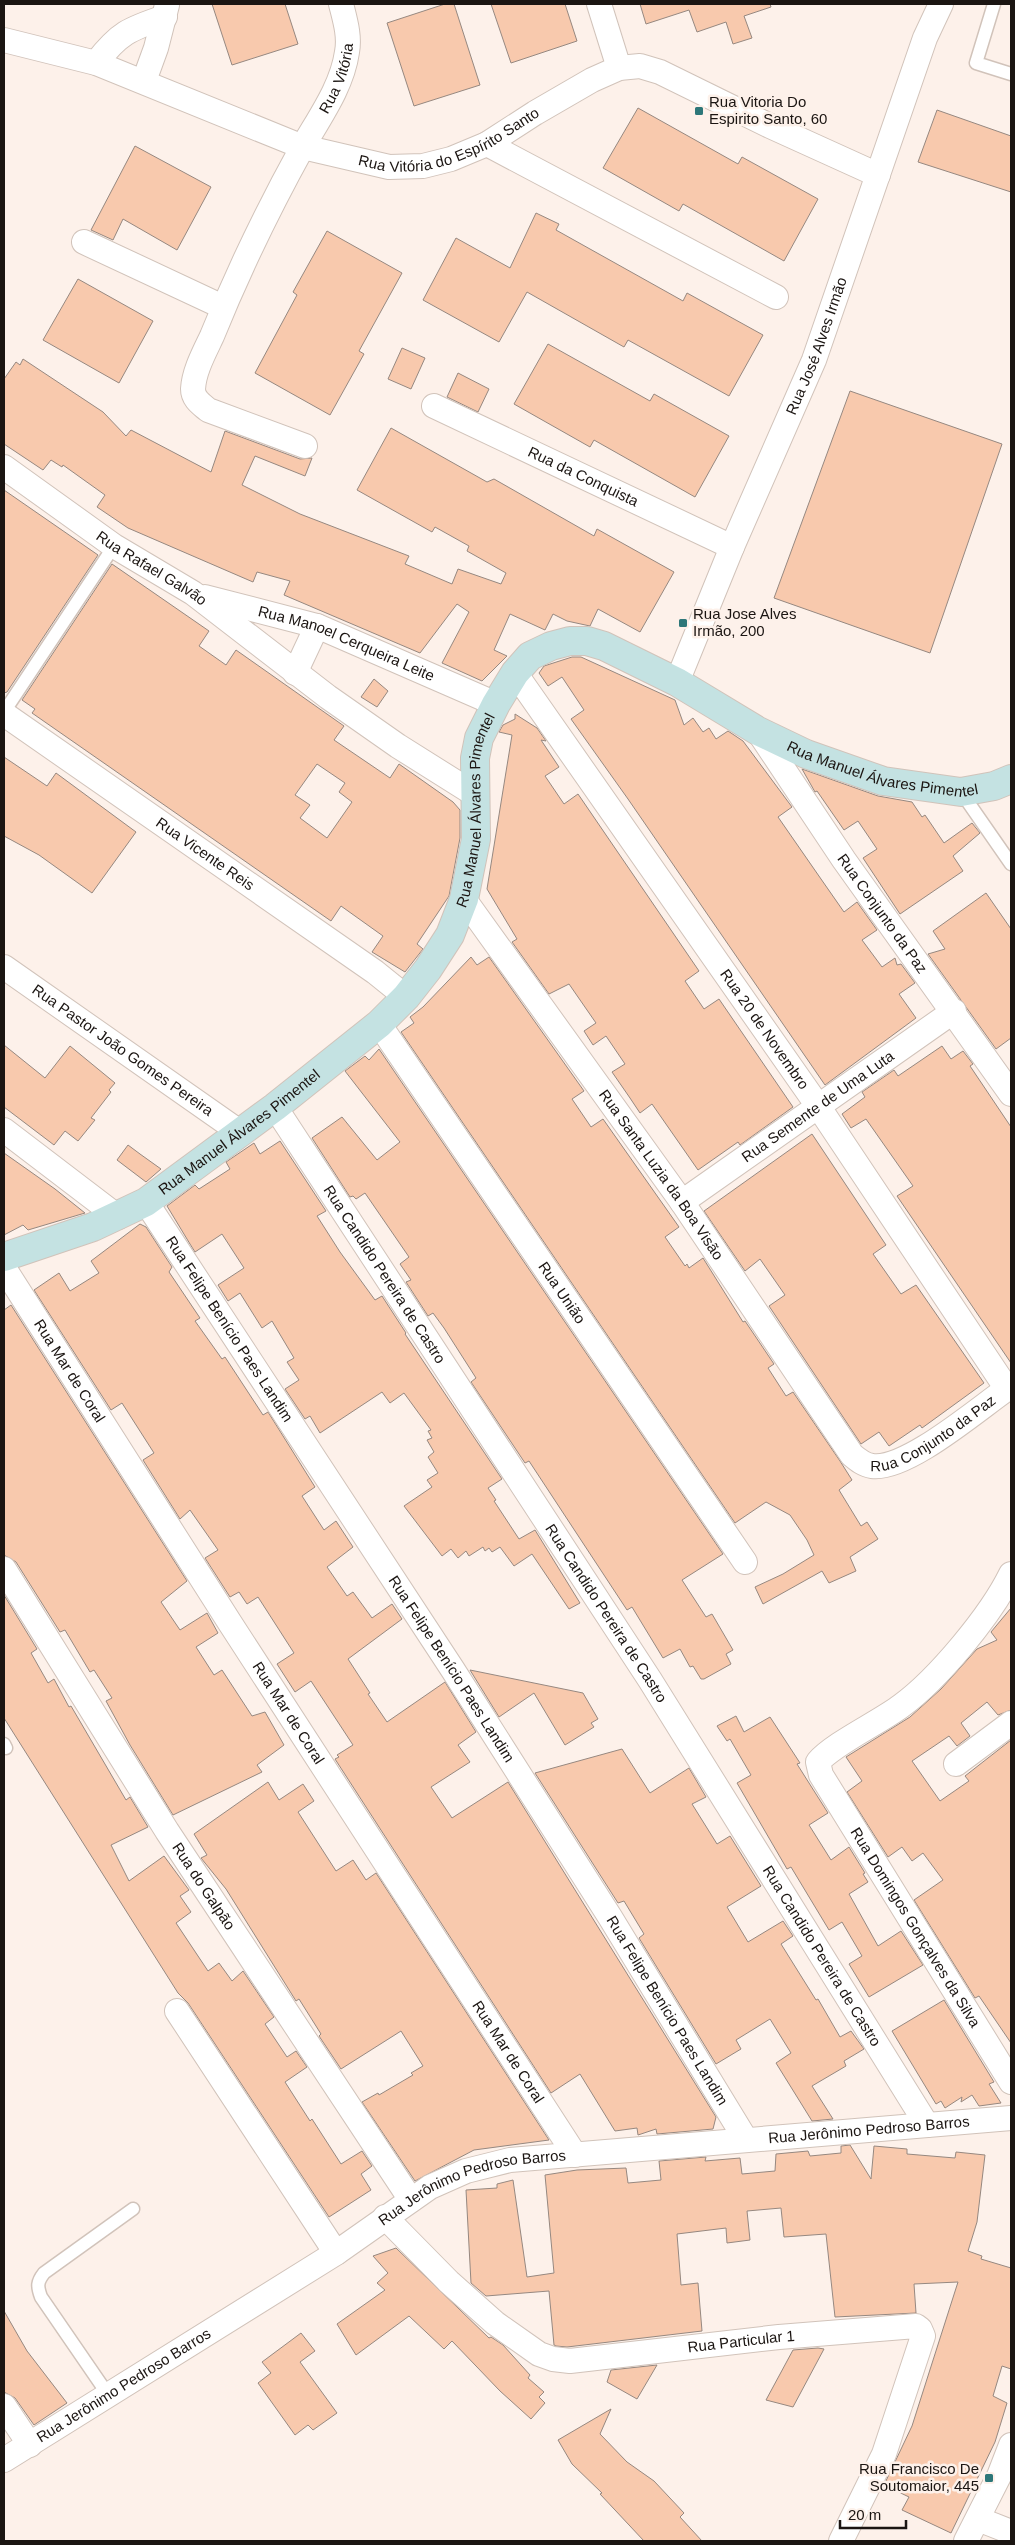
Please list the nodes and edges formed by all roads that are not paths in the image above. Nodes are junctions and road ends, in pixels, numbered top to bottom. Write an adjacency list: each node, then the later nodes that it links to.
1 (341, 4): 12 (street, Rua Vitória)
2 (599, 4): 8 (street)
3 (941, 4): 13 (street, Rua José Alves Irmão)
4 (994, 4): 9 (lane)
5 (166, 11): 7 (street); 10 (street)
6 (4, 40): 7 (street, Rua Vitória do Espírito Santo)
7 (96, 63): 10 (street, Rua Vitória do Espírito Santo)
8 (619, 68): 11 (street, Rua Vitória do Espírito Santo); 13 (street, Rua Vitória do Espírito Santo)
9 (1011, 74)
10 (144, 81): 12 (street, Rua Vitória do Espírito Santo)
11 (487, 144): 12 (street, Rua Vitória do Espírito Santo); 15 (street)
12 (303, 147): 16 (street, Rua Vitória)
13 (878, 175): 21 (street, Rua José Alves Irmão)
14 (84, 242): 16 (street)
15 (776, 297)
16 (223, 307): 18 (street, Rua Vitória)
17 (434, 406): 21 (street, Rua da Conquista)
18 (305, 446)
19 (4, 467): 20 (street, Rua Rafael Galvão)
20 (114, 546): 22 (street, Rua Rafael Galvão); 28 (lane)
21 (732, 546): 26 (street, Rua José Alves Irmão)
22 (192, 593): 23 (street, Rua Manoel Cerqueira Leite); 24 (street, Rua Rafael Galvão)
23 (317, 626): 24 (street); 27 (street, Rua Manoel Cerqueira Leite)
24 (295, 672): 32 (street, Rua Rafael Galvão)
25 (515, 673): 26 (street, Rua Manuel Álvares Pimentel); 27 (street, Rua Manuel Álvares Pimentel); 40 (street, Rua 20 de Novembro)
26 (677, 682): 29 (street, Rua Manuel Álvares Pimentel)
27 (496, 704): 32 (street, Rua Manuel Álvares Pimentel)
28 (4, 713): 36 (street, Rua Vicente Reis)
29 (758, 731): 31 (street, Rua Manuel Álvares Pimentel); 37 (street, Rua Conjunto da Paz)
30 (1011, 779): 31 (street, Rua Manuel Álvares Pimentel)
31 (961, 792): 33 (lane)
32 (476, 795): 34 (street, Rua Manuel Álvares Pimentel)
33 (1011, 864)
34 (464, 899): 36 (street, Rua Manuel Álvares Pimentel); 45 (street, Rua Santa Luzia da Boa Visão)
35 (4, 966): 43 (street, Rua Pastor João Gomes Pereira)
36 (406, 997): 38 (street, Rua Manuel Álvares Pimentel)
37 (954, 1010): 39 (street, Rua Conjunto da Paz); 40 (street, Rua Semente de Uma Luta)
38 (379, 1024): 41 (street, Rua Manuel Álvares Pimentel); 51 (street, Rua União)
39 (1011, 1094)
40 (818, 1106): 45 (street, Rua Semente de Uma Luta); 49 (street, Rua 20 de Novembro)
41 (275, 1107): 43 (street, Rua Manuel Álvares Pimentel); 59 (street, Rua Candido Pereira de Castro)
42 (4, 1130): 46 (street)
43 (241, 1133): 44 (street, Rua Manuel Álvares Pimentel)
44 (146, 1202): 46 (street, Rua Manuel Álvares Pimentel); 60 (street, Rua Felipe Benício Paes Landim)
45 (682, 1202): 50 (street, Rua Santa Luzia da Boa Visão)
46 (118, 1217): 47 (street, Rua Manuel Álvares Pimentel)
47 (4, 1257)
48 (4, 1268): 61 (street, Rua Mar de Coral)
49 (1009, 1387): 50 (street, Rua Conjunto da Paz)
50 (852, 1455)
51 (745, 1562)
52 (4, 1569): 62 (street, Rua do Galpão)
53 (1011, 1574): 57 (street, Rua Domingos Gonçalves da Silva)
54 (1011, 1723): 55 (street)
55 (956, 1764)
56 (177, 2011): 65 (street)
57 (1011, 2082)
58 (1011, 2118): 59 (street, Rua Jerônimo Pedroso Barros)
59 (927, 2125): 60 (street, Rua Jerônimo Pedroso Barros)
60 (746, 2140): 61 (street, Rua Jerônimo Pedroso Barros)
61 (575, 2155): 62 (street, Rua Jerônimo Pedroso Barros)
62 (411, 2200): 64 (street, Rua Jerônimo Pedroso Barros)
63 (133, 2209): 66 (lane)
64 (385, 2218): 65 (street, Rua Jerônimo Pedroso Barros); 73 (street, Rua Particular 1)
65 (336, 2253): 66 (street, Rua Jerônimo Pedroso Barros)
66 (109, 2396): 68 (street, Rua Jerônimo Pedroso Barros)
67 (4, 2406): 68 (street)
68 (30, 2445): 70 (street, Rua Jerônimo Pedroso Barros)
69 (1011, 2445): 71 (street)
70 (4, 2460)
71 (978, 2519): 72 (street); 74 (street)
72 (1011, 2532)
73 (841, 2541)
74 (966, 2541)

